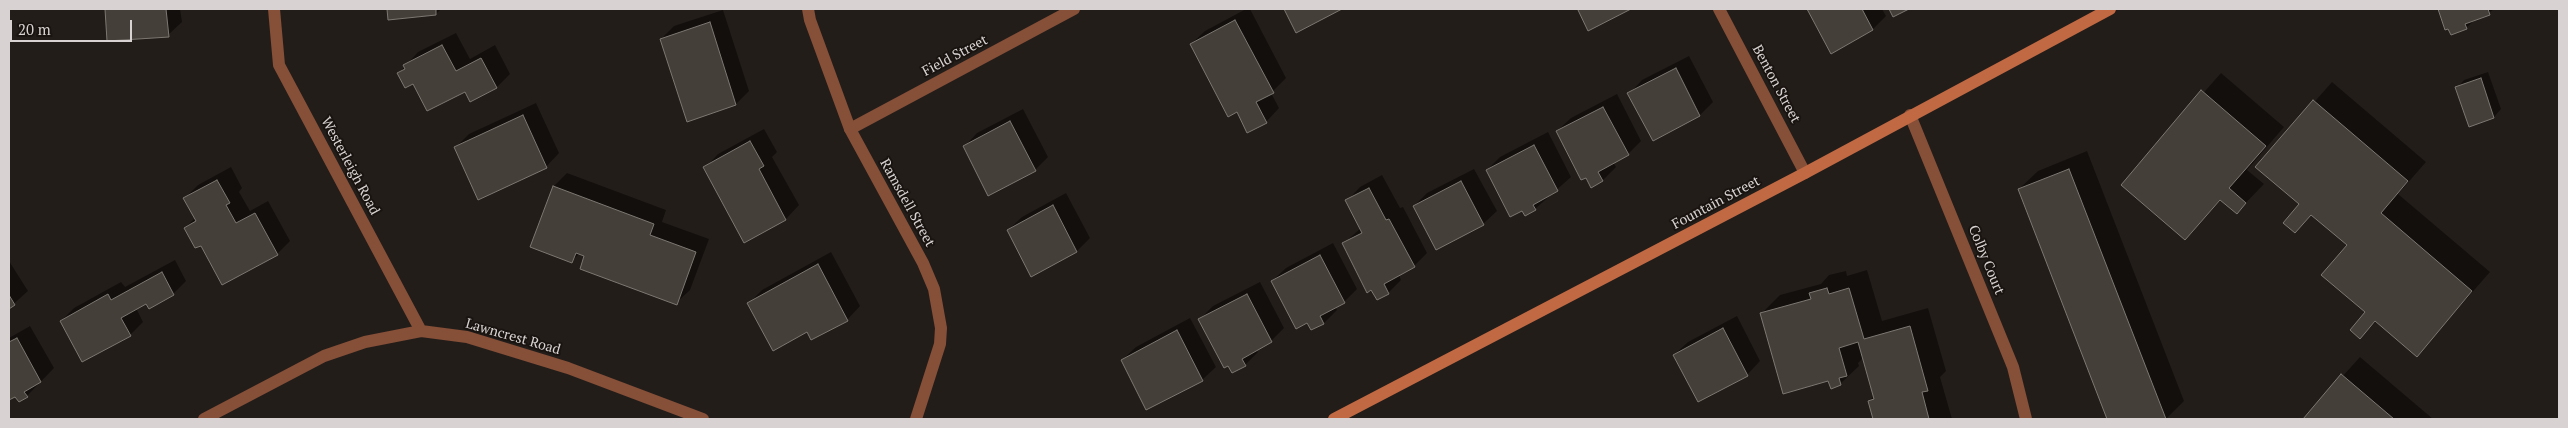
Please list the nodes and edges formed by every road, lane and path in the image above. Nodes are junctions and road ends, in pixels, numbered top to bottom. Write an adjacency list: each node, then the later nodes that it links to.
1 (274, 9): 9 (street, Westerleigh Road)
2 (808, 9): 7 (street, Ramsdell Street)
3 (1074, 9): 7 (street, Field Street)
4 (1719, 9): 8 (street, Benton Street)
5 (2110, 9): 6 (main road, Fountain Street)
6 (1910, 115): 8 (main road, Fountain Street); 14 (street, Colby Court)
7 (850, 130): 10 (street, Ramsdell Street)
8 (1805, 173): 13 (main road, Fountain Street)
9 (421, 331): 11 (street, Lawncrest Road); 12 (street, Lawncrest Road)
10 (919, 418)
11 (204, 419)
12 (703, 419)
13 (1334, 419)
14 (2026, 419)

